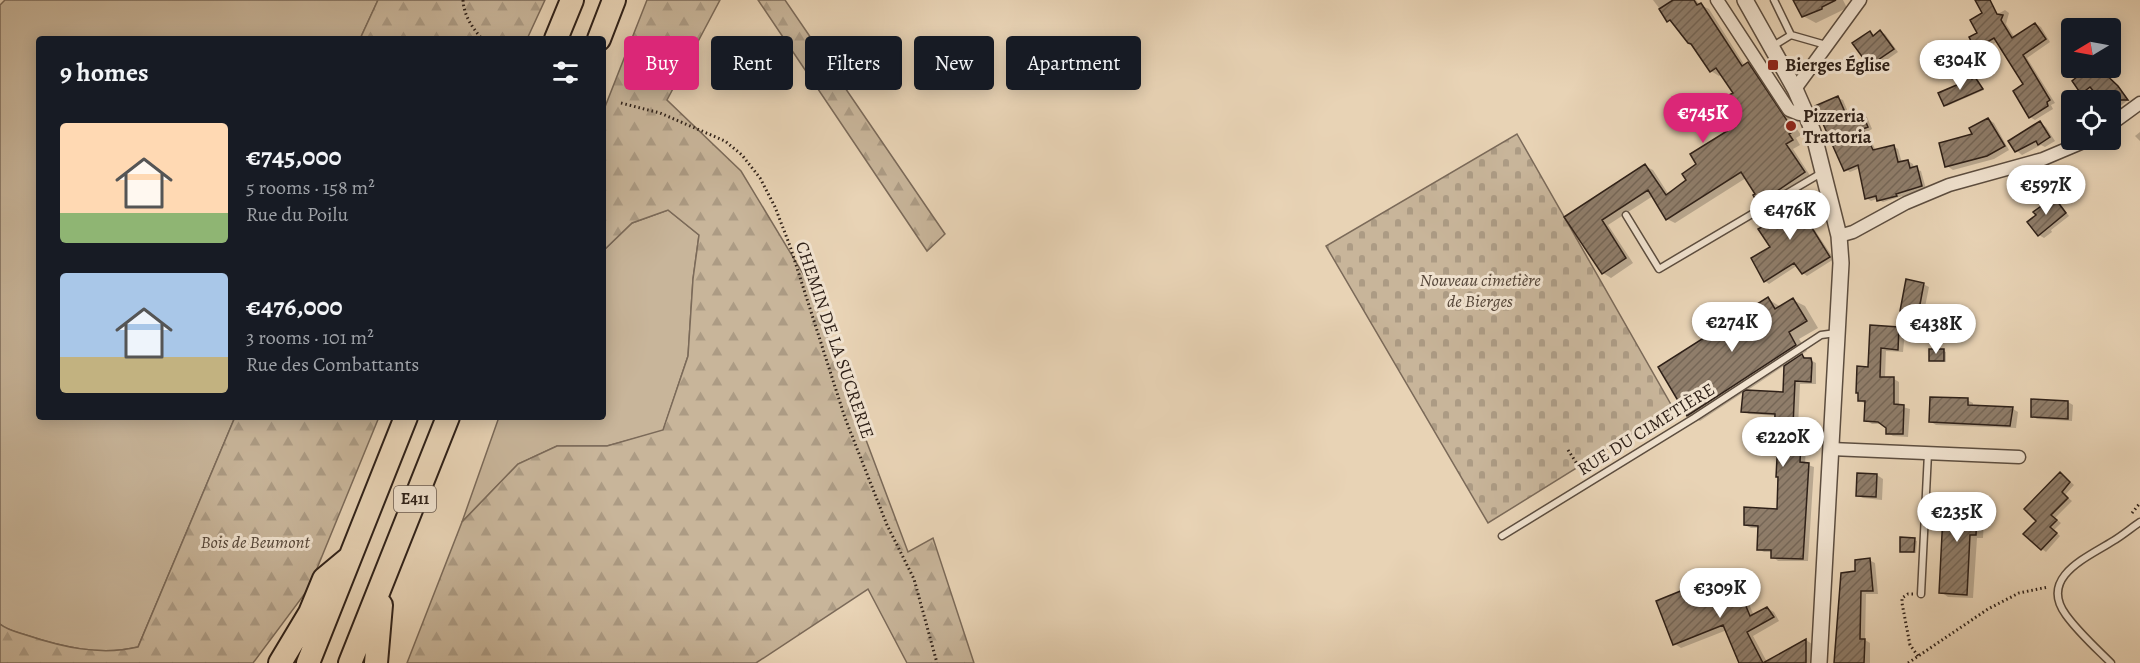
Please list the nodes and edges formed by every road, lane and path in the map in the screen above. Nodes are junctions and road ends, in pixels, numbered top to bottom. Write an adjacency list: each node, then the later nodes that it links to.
1 (463, 0): 9 (path)
2 (572, 0): 10 (highway)
3 (614, 0): 11 (highway)
4 (1717, 0): 17 (street)
5 (1745, 0): 13 (street)
6 (1774, 0): 8 (lane)
7 (1860, 0): 12 (street)
8 (1791, 35): 12 (lane); 13 (lane)
9 (479, 36)
10 (557, 36)
11 (600, 36)
12 (1827, 45): 14 (street)
13 (1772, 47): 14 (street)
14 (1795, 89): 17 (street)
15 (621, 103): 42 (path, CHEMIN DE LA SUCRERIE)
16 (2140, 103): 18 (street)
17 (1806, 114): 20 (street)
18 (2121, 117)
19 (2064, 150): 22 (street)
20 (1823, 171): 21 (lane); 22 (street)
21 (1626, 215)
22 (1839, 236): 23 (street)
23 (1837, 333): 26 (street); 30 (lane, RUE DU CIMETIÈRE)
24 (405, 420): 33 (highway, E411)
25 (447, 420): 34 (highway, E411)
26 (1831, 449): 28 (street); 43 (street)
27 (1568, 450): 30 (path)
28 (1928, 453): 29 (street); 36 (lane)
29 (2019, 457)
30 (1589, 483): 32 (lane, RUE DU CIMETIÈRE)
31 (2140, 522): 35 (lane)
32 (1502, 536)
33 (350, 558): 38 (highway); 39 (highway, E411)
34 (383, 580): 40 (highway, E411); 41 (highway)
35 (2059, 586): 37 (path); 45 (lane)
36 (1921, 594): 37 (path)
37 (1918, 656): 44 (path)
38 (280, 663)
39 (308, 663)
40 (350, 663)
41 (376, 663)
42 (937, 663)
43 (1819, 663)
44 (1908, 663)
45 (2111, 663)

